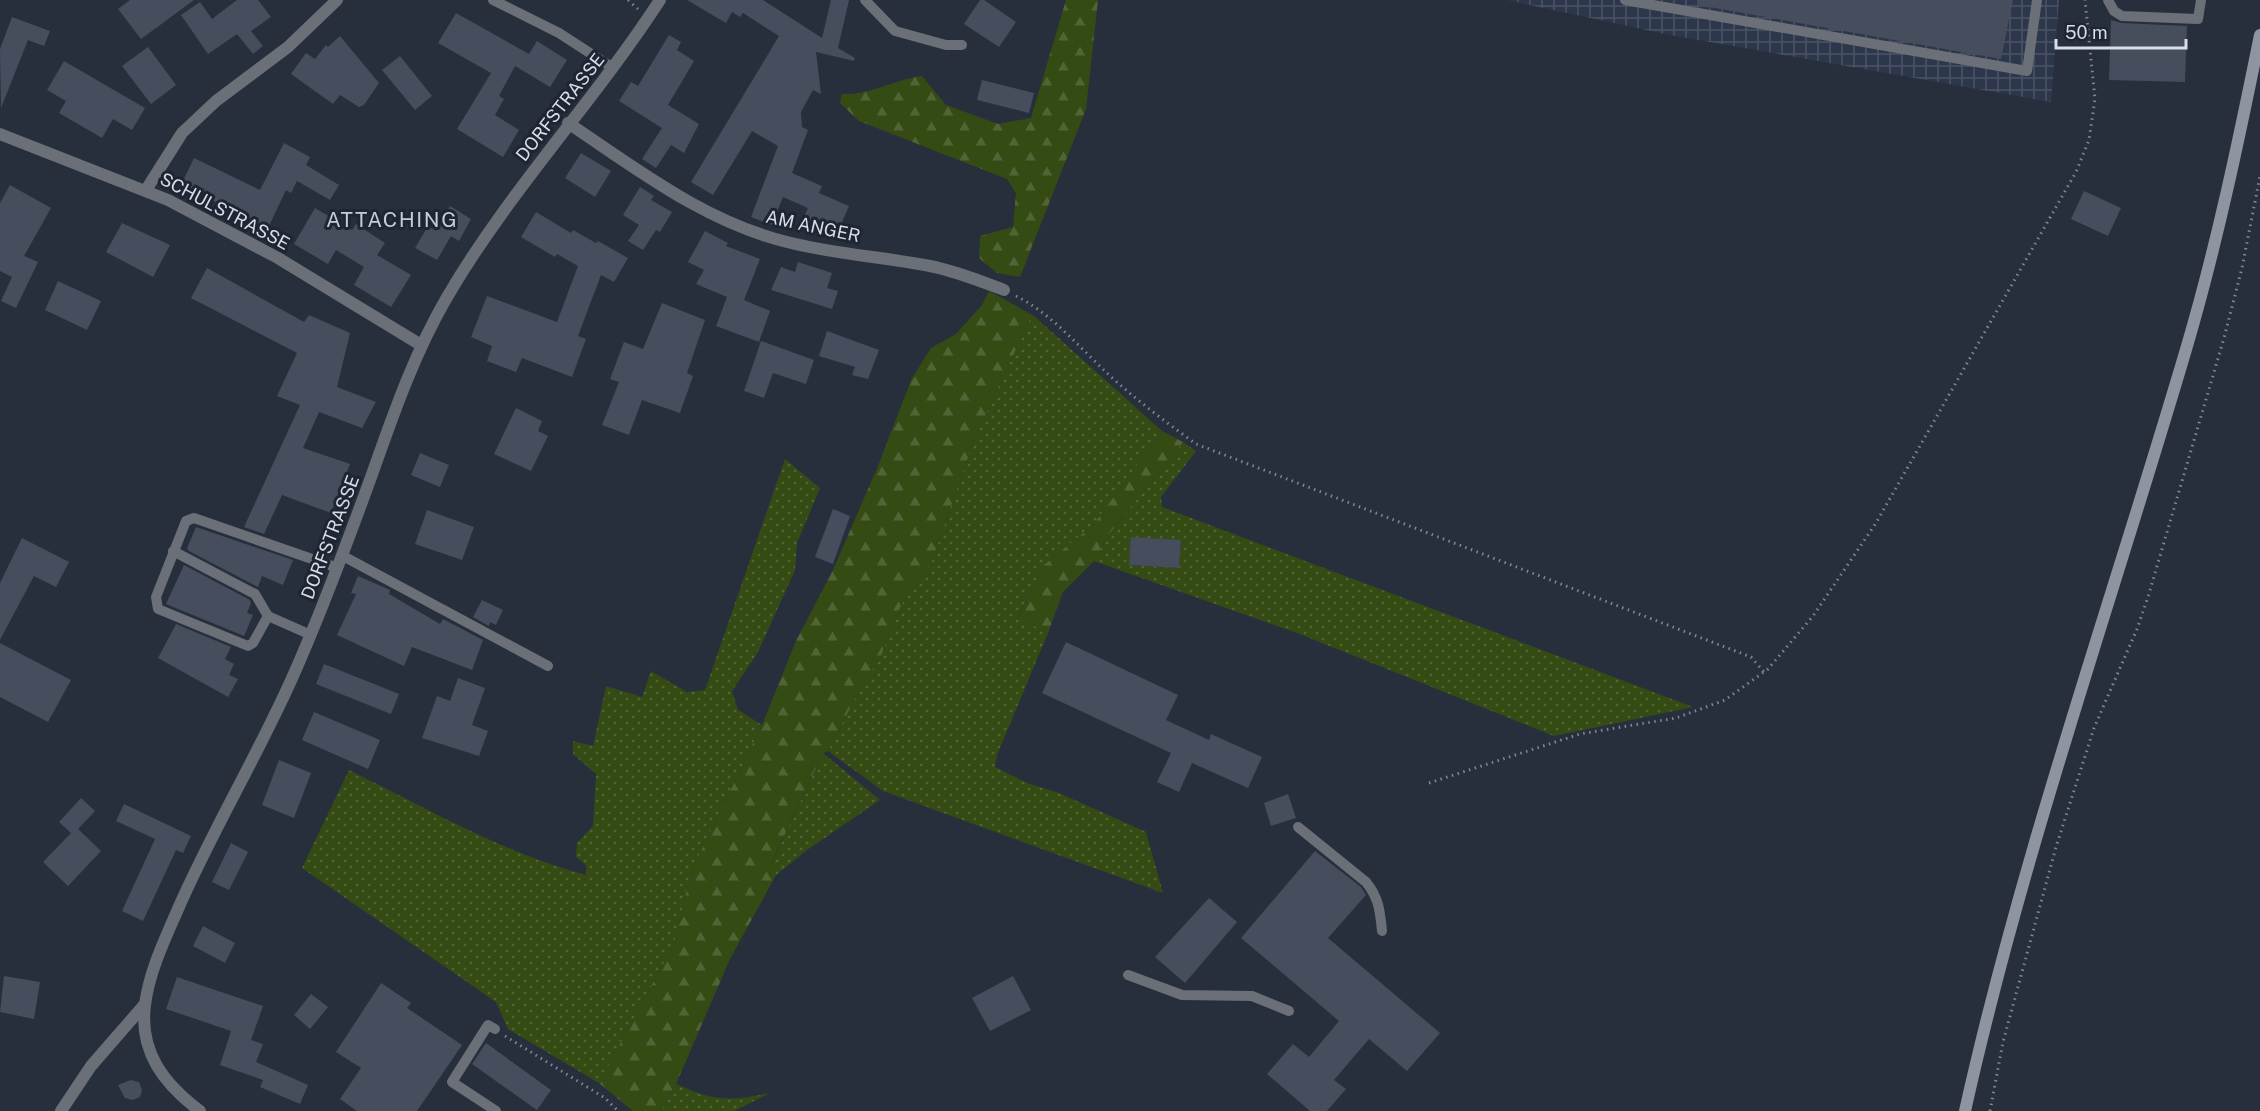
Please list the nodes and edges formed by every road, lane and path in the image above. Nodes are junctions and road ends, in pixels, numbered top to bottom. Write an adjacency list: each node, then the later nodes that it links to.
1 (337, 0): 17 (street)
2 (493, 0): 13 (lane)
3 (660, 0): 13 (street, DORFSTRASSE)
4 (865, 0): 12 (lane)
5 (1625, 0): 10 (lane)
6 (2037, 0): 10 (lane)
7 (2085, 0): 25 (path)
8 (2108, 0): 9 (lane)
9 (2201, 0)
10 (1669, 4)
11 (2260, 35): 37 (main road)
12 (962, 45)
13 (614, 68): 14 (street, DORFSTRASSE)
14 (568, 123): 18 (street, AM ANGER); 19 (street, DORFSTRASSE)
15 (0, 134): 17 (street, SCHULSTRASSE)
16 (2260, 176): 38 (path)
17 (146, 190): 19 (street, SCHULSTRASSE)
18 (1004, 290): 25 (path)
19 (421, 345): 21 (street, DORFSTRASSE)
20 (173, 551): 21 (lane); 22 (lane); 22 (lane)
21 (340, 562): 23 (street, DORFSTRASSE); 24 (lane)
22 (268, 616): 23 (lane)
23 (311, 635): 30 (street, DORFSTRASSE)
24 (548, 666)
25 (1764, 672): 26 (path)
26 (1429, 783)
27 (1298, 827): 28 (lane)
28 (1382, 931)
29 (1128, 975): 31 (lane)
30 (145, 1004): 33 (street); 34 (street, DORFSTRASSE)
31 (1289, 1011)
32 (495, 1029): 35 (lane); 36 (path)
33 (61, 1111)
34 (200, 1111)
35 (495, 1111)
36 (618, 1111)
37 (1965, 1111)
38 (1990, 1111)

